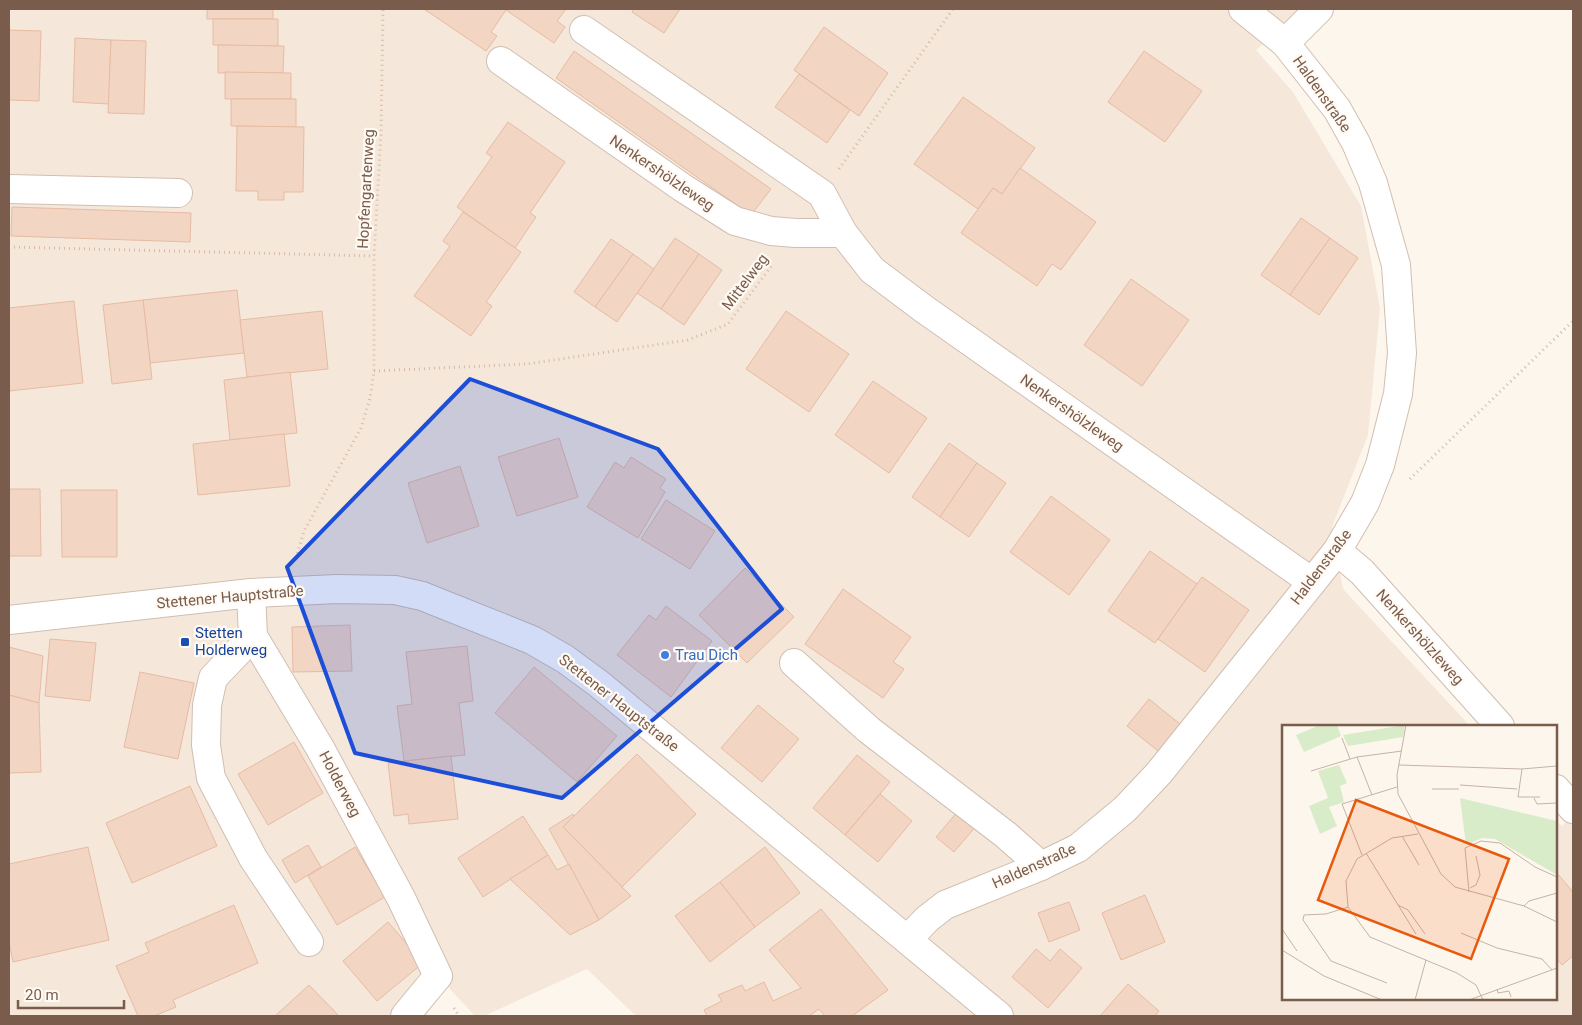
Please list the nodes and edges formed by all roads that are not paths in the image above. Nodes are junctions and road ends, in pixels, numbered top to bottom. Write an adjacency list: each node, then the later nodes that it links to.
1 (1243, 9): 4 (street, Haldenstraße)
2 (1319, 9): 4 (street)
3 (584, 30): 8 (street, Nenkershölzleweg)
4 (1285, 43): 9 (street, Haldenstraße)
5 (501, 61): 8 (street, Nenkershölzleweg)
6 (9, 189): 7 (street)
7 (178, 193)
8 (843, 233): 10 (street, Nenkershölzleweg)
9 (1337, 551): 10 (street, Haldenstraße); 15 (street, Nenkershölzleweg)
10 (1312, 582): 18 (street, Haldenstraße)
11 (251, 593): 12 (street, Stettener Hauptstraße); 13 (street, Holderweg); 19 (street, Stettener Hauptstraße)
12 (9, 620)
13 (253, 636): 20 (street); 21 (street, Holderweg)
14 (794, 663): 18 (street)
15 (1499, 725)
16 (1557, 790): 17 (street)
17 (1573, 809)
18 (1041, 866): 19 (street, Haldenstraße)
19 (908, 939): 22 (street, Stettener Hauptstraße)
20 (310, 942)
21 (405, 1016)
22 (999, 1016)

